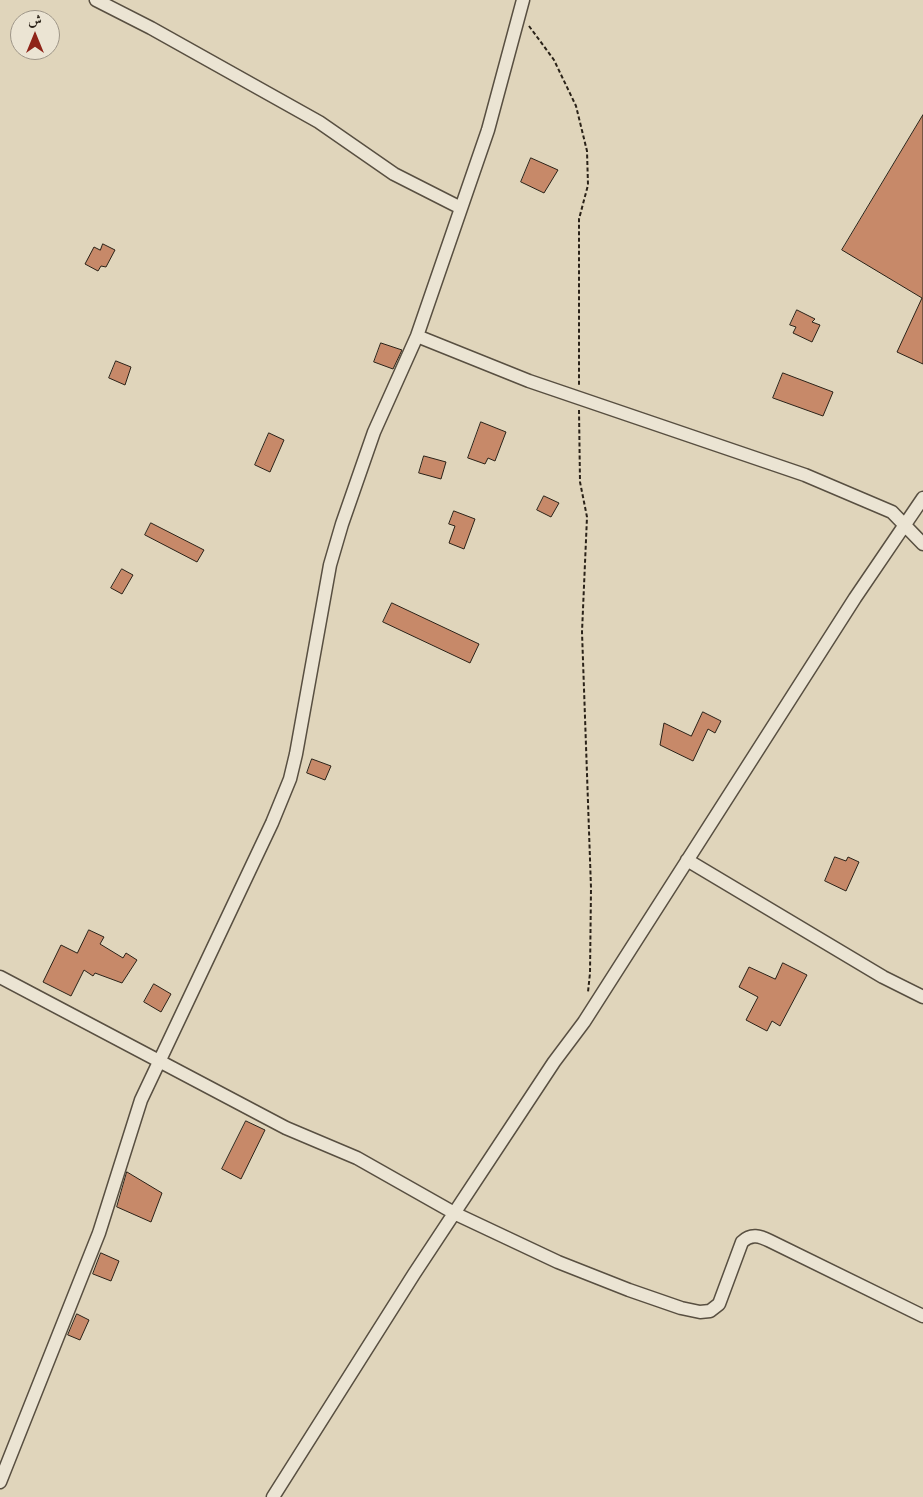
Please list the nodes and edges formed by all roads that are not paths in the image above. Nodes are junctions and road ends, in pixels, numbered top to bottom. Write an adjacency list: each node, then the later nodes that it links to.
1 (96, 0): 3 (street)
2 (523, 0): 3 (street)
3 (461, 208): 4 (street)
4 (417, 336): 6 (street); 11 (street)
5 (923, 498): 6 (street)
6 (906, 524): 7 (street); 8 (street)
7 (923, 544)
8 (687, 860): 10 (street); 12 (street)
9 (0, 977): 11 (street)
10 (923, 997)
11 (157, 1060): 12 (street); 14 (street)
12 (456, 1214): 13 (street); 15 (street)
13 (923, 1316)
14 (0, 1482)
15 (273, 1497)

